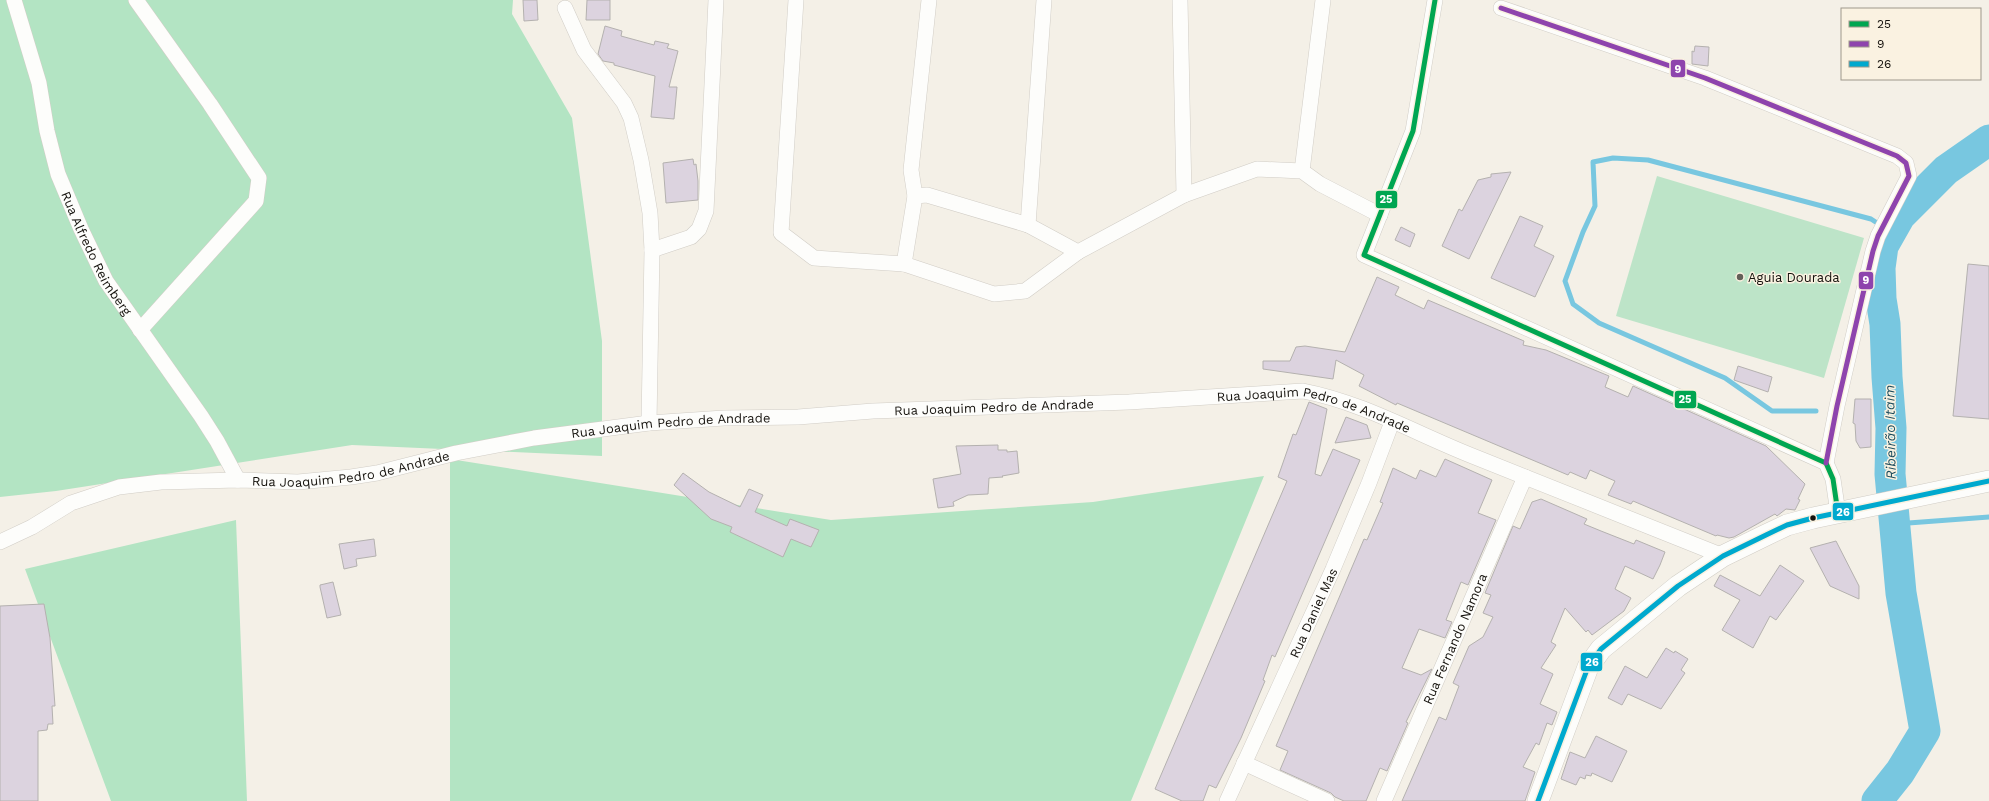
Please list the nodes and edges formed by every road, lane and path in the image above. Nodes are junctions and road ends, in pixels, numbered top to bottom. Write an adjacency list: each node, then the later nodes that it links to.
1 (14, 0): 20 (street, Rua Alfredo Reimberg)
2 (136, 0): 20 (street)
3 (716, 0): 17 (street)
4 (796, 0): 19 (street)
5 (929, 0): 14 (street)
6 (1044, 0): 16 (street)
7 (1180, 0): 13 (street)
8 (1323, 0): 12 (street)
9 (1435, 0): 15 (street)
10 (565, 8): 17 (street)
11 (1501, 8): 23 (street)
12 (1302, 171): 13 (street); 15 (street)
13 (1184, 195): 18 (street)
14 (915, 196): 16 (street); 19 (street)
15 (1380, 215): 23 (street)
16 (1028, 225): 18 (street)
17 (652, 250): 22 (street)
18 (1078, 252): 19 (street)
19 (904, 264)
20 (140, 330): 25 (street, Rua Alfredo Reimberg)
21 (1392, 422): 22 (street, Rua Joaquim Pedro de Andrade); 24 (street, Rua Joaquim Pedro de Andrade); 30 (street, Rua Daniel Mas)
22 (649, 423): 25 (street, Rua Joaquim Pedro de Andrade)
23 (1826, 463): 27 (street)
24 (1525, 477): 29 (street, Rua Joaquim Pedro de Andrade); 33 (street, Rua Fernando Namora)
25 (238, 480): 28 (street, Rua Joaquim Pedro de Andrade)
26 (1989, 481): 27 (main road)
27 (1838, 513): 29 (main road)
28 (0, 542)
29 (1723, 556): 34 (main road)
30 (1244, 763): 31 (street, Rua Daniel Mas); 32 (street)
31 (1226, 801)
32 (1327, 801)
33 (1384, 801)
34 (1538, 801)

